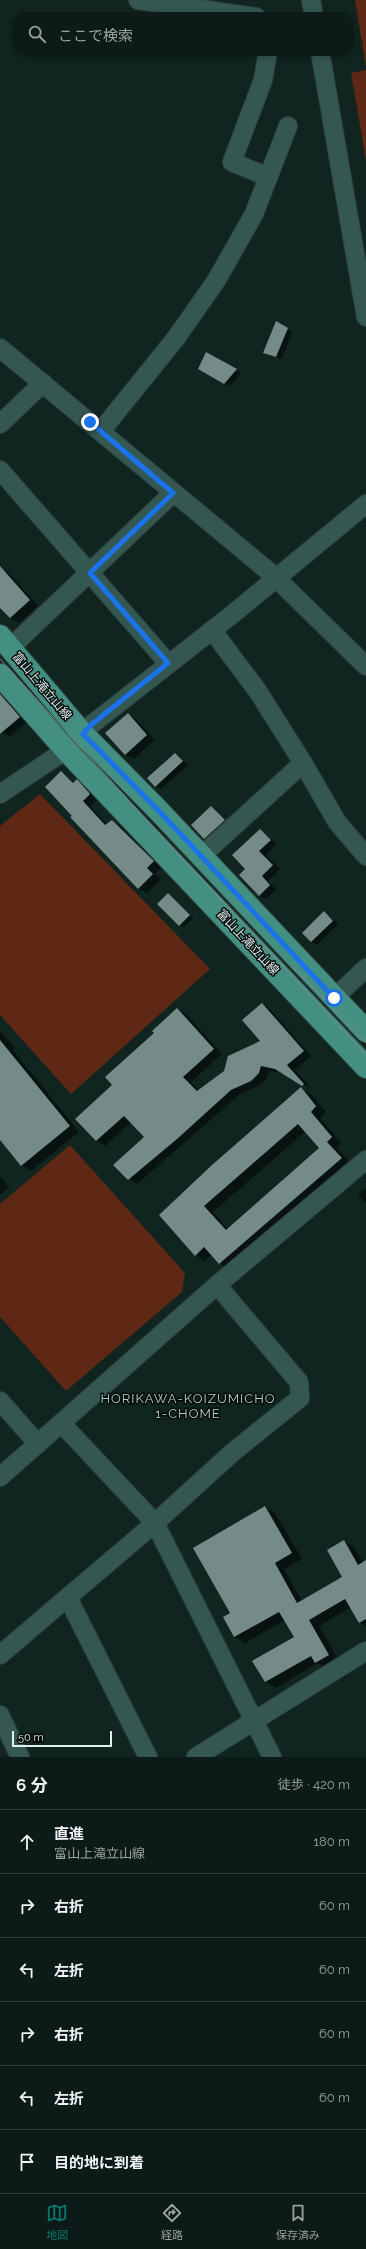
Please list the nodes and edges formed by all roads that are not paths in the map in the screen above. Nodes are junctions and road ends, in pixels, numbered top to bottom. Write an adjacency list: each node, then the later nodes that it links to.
1 (138, 0): 3 (street)
2 (311, 0): 4 (street)
3 (221, 12)
4 (313, 12)
5 (267, 56): 8 (street)
6 (321, 56): 9 (street)
7 (288, 126): 8 (street)
8 (268, 177): 13 (street)
9 (366, 317)
10 (0, 348): 11 (street)
11 (43, 383): 12 (street); 13 (street)
12 (0, 424)
13 (101, 431): 15 (street)
14 (0, 470): 17 (street)
15 (173, 493): 17 (street); 18 (street)
16 (366, 504): 18 (street)
17 (90, 573): 20 (street); 21 (street)
18 (276, 579): 19 (street); 22 (street)
19 (212, 630): 21 (street); 26 (street)
20 (5, 642): 24 (main road, 富山上滝立山線)
21 (168, 663): 24 (street)
22 (366, 666)
23 (0, 675): 25 (main road, 富山上滝立山線)
24 (83, 734): 25 (street); 28 (main road, 富山上滝立山線)
25 (66, 750): 27 (street); 33 (main road, 富山上滝立山線)
26 (303, 763): 28 (street); 29 (street)
27 (0, 794)
28 (200, 856): 31 (main road, 富山上滝立山線)
29 (366, 856)
30 (366, 968): 31 (street)
31 (334, 998): 32 (main road, 富山上滝立山線)
32 (366, 1031)
33 (366, 1067)
34 (366, 1160): 35 (street)
35 (218, 1285): 37 (street); 40 (street)
36 (0, 1401): 38 (street)
37 (62, 1424): 38 (street); 40 (street)
38 (38, 1444): 39 (street)
39 (0, 1477)
40 (155, 1524): 41 (street); 45 (street)
41 (68, 1598): 42 (street); 47 (street)
42 (0, 1655)
43 (364, 1658): 45 (street)
44 (0, 1715): 46 (street)
45 (254, 1721): 48 (street); 49 (street)
46 (20, 1757)
47 (148, 1757)
48 (196, 1757)
49 (272, 1757)

